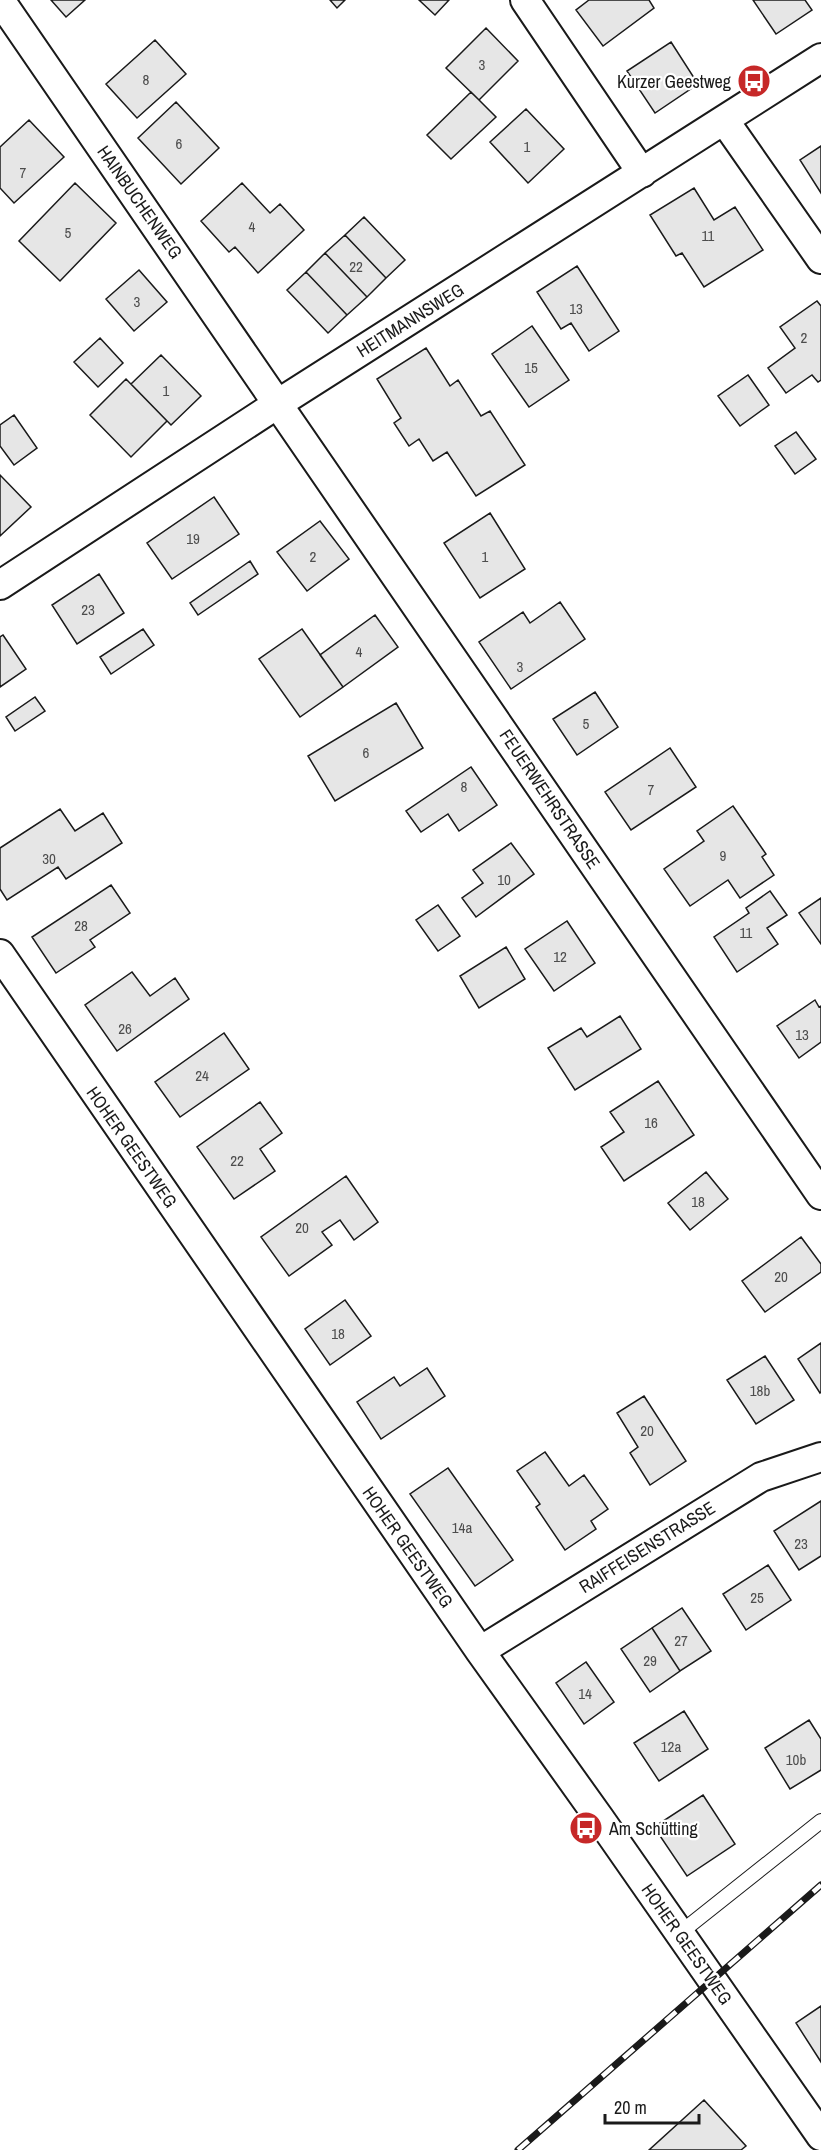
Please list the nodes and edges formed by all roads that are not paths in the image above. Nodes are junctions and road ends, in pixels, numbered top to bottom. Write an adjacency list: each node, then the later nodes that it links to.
1 (0, 0): 7 (street, HAINBUCHENWEG)
2 (525, 0): 5 (street)
3 (821, 58): 4 (street, HEITMANNSWEG)
4 (724, 120): 5 (street, HEITMANNSWEG); 6 (street)
5 (642, 173): 7 (street, HEITMANNSWEG)
6 (821, 259)
7 (279, 403): 8 (street, HEITMANNSWEG); 10 (street, FEUERWEHRSTRASSE)
8 (0, 585)
9 (0, 954): 12 (street, HOHER GEESTWEG)
10 (821, 1195)
11 (821, 1457): 12 (street, RAIFFEISENSTRASSE)
12 (480, 1652): 14 (street, HOHER GEESTWEG)
13 (821, 1821): 14 (lane)
14 (680, 1933): 15 (street, HOHER GEESTWEG)
15 (821, 2136)

